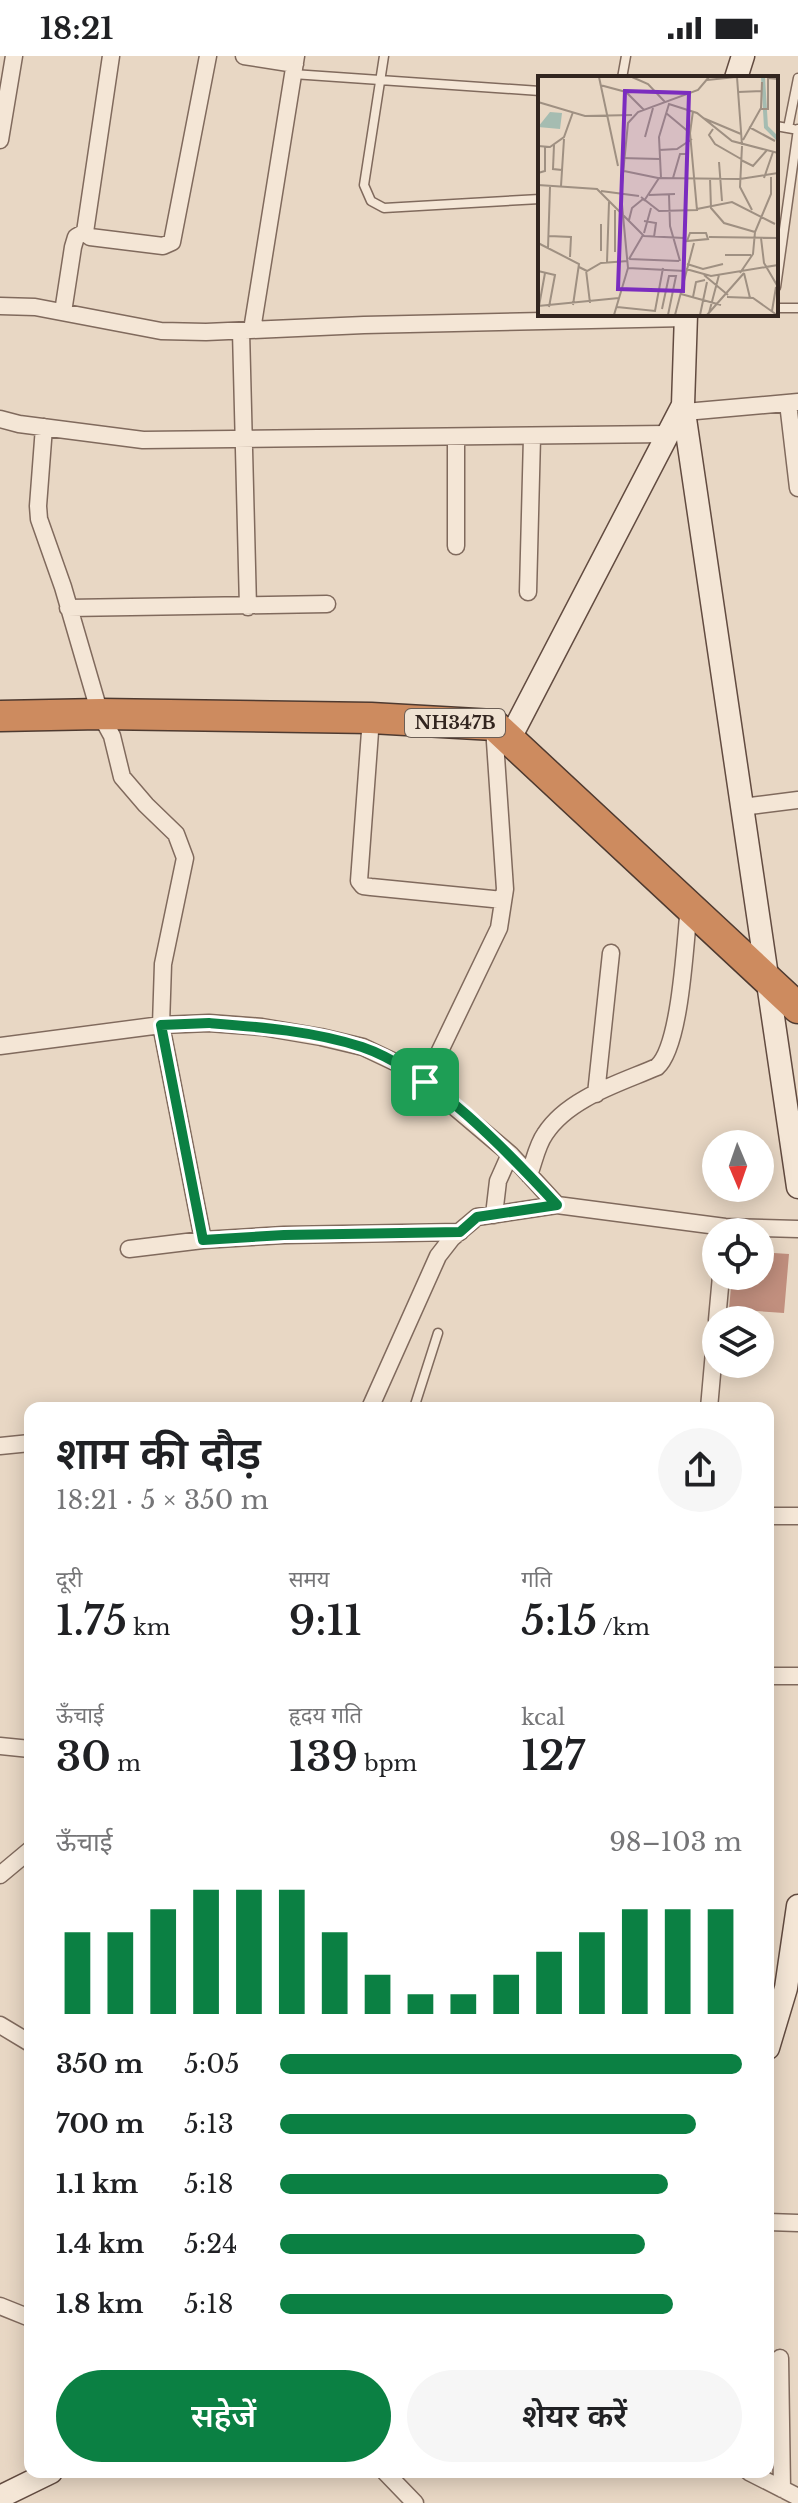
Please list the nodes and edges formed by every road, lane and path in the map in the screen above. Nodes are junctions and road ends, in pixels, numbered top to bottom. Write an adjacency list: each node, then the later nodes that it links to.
1 (14, 56): 15 (street)
2 (111, 56): 17 (street)
3 (208, 56): 17 (street)
4 (244, 56): 8 (street)
5 (384, 56): 12 (lane)
6 (626, 56): 9 (lane)
7 (743, 56): 10 (main road)
8 (294, 65): 12 (lane); 22 (street)
9 (622, 76)
10 (737, 76)
11 (798, 78): 14 (lane)
12 (380, 80): 13 (lane); 16 (lane)
13 (538, 91)
14 (795, 129): 18 (lane)
15 (0, 140)
16 (538, 199)
17 (85, 232): 20 (street)
18 (778, 270)
19 (0, 306): 20 (street)
20 (63, 312): 22 (street)
21 (686, 316): 22 (street); 24 (main road)
22 (246, 331): 30 (street)
23 (793, 402): 24 (street); 31 (street)
24 (684, 408): 27 (main road); 42 (main road)
25 (0, 419): 26 (street)
26 (44, 427): 30 (street); 36 (street)
27 (668, 434): 28 (street); 40 (main road)
28 (532, 437): 29 (street); 33 (street)
29 (456, 438): 30 (street); 32 (street)
30 (243, 440): 35 (street)
31 (798, 488)
32 (456, 546)
33 (528, 592)
34 (327, 604): 35 (street)
35 (248, 607): 36 (street)
36 (68, 608): 37 (street)
37 (100, 714): 38 (highway, NH347B); 39 (highway, NH347B); 48 (street)
38 (0, 716)
39 (371, 718): 40 (highway, NH347B); 43 (street)
40 (502, 732): 43 (street); 44 (highway, NH347B)
41 (798, 800): 42 (street)
42 (742, 807): 46 (main road)
43 (503, 900): 50 (street)
44 (689, 907): 46 (highway, NH347B); 51 (street)
45 (611, 953): 51 (street)
46 (767, 977): 47 (highway, NH347B); 54 (main road)
47 (798, 1008)
48 (161, 1025): 49 (street); 50 (street); 61 (street)
49 (0, 1046)
50 (425, 1082): 52 (street)
51 (596, 1094): 53 (street)
52 (510, 1154): 53 (street); 56 (street)
53 (529, 1175): 55 (street)
54 (798, 1187)
55 (557, 1205): 56 (street); 57 (street)
56 (494, 1215): 60 (street)
57 (702, 1227)
58 (774, 1229): 59 (street)
59 (798, 1229)
60 (460, 1232): 61 (street); 65 (street)
61 (203, 1240): 62 (street)
62 (129, 1249)
63 (438, 1333): 66 (lane)
64 (712, 1378): 67 (street)
65 (373, 1402)
66 (416, 1402)
67 (710, 1402)
68 (24, 1444): 69 (street)
69 (0, 1446)
70 (774, 1516): 71 (street)
71 (798, 1516)
72 (774, 1676): 73 (street)
73 (798, 1676)
74 (0, 1746): 75 (street)
75 (24, 1748)
76 (24, 1855): 77 (street)
77 (0, 1875)
78 (798, 1906): 80 (main road)
79 (0, 2025): 81 (street)
80 (774, 2028)
81 (24, 2039)
82 (774, 2222): 83 (street)
83 (798, 2223)
84 (0, 2306): 85 (street)
85 (24, 2316)
86 (780, 2358): 90 (street)
87 (39, 2478): 91 (main road)
88 (391, 2478): 93 (street)
89 (761, 2478): 90 (street)
90 (782, 2489): 92 (street)
91 (0, 2497)
92 (798, 2497)
93 (415, 2503)

